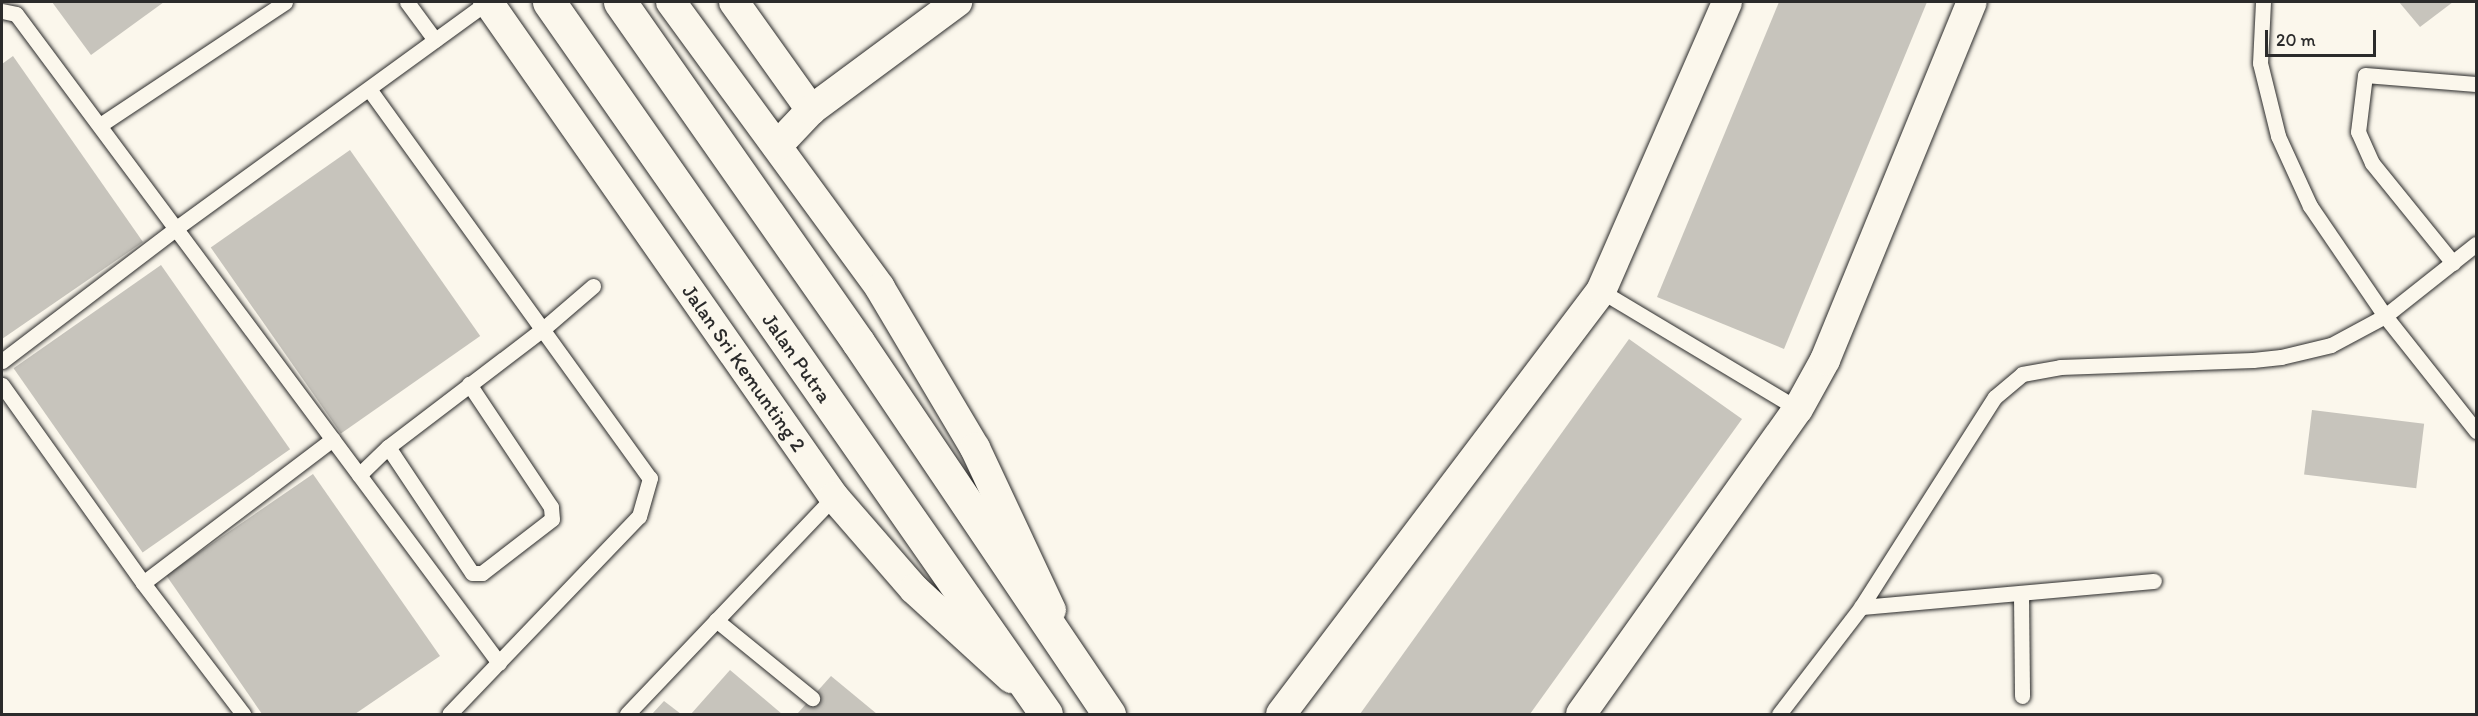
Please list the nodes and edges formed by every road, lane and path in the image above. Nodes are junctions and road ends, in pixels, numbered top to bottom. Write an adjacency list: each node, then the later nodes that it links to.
1 (285, 2): 17 (lane)
2 (407, 2): 13 (lane)
3 (488, 2): 13 (lane); 34 (street, Jalan Sri Kemunting 2)
4 (549, 2): 44 (main road, Jalan Putra)
5 (620, 2): 41 (main road)
6 (670, 2): 18 (street)
7 (734, 2): 16 (street)
8 (1727, 2): 23 (street)
9 (1972, 2): 29 (street)
10 (2264, 2): 24 (lane)
11 (946, 5): 16 (street)
12 (2, 11): 17 (lane)
13 (435, 40): 15 (lane)
14 (2476, 84): 21 (lane)
15 (369, 88): 19 (lane); 25 (lane)
16 (811, 110): 18 (street)
17 (99, 125): 19 (lane)
18 (777, 146): 41 (street)
19 (175, 229): 26 (lane); 31 (lane)
20 (2476, 244): 21 (lane)
21 (2453, 263): 24 (lane)
22 (593, 286): 25 (lane)
23 (1601, 291): 29 (lane); 49 (street)
24 (2385, 316): 30 (lane); 38 (lane)
25 (543, 329): 27 (lane); 40 (lane)
26 (2, 361)
27 (469, 384): 32 (lane); 32 (lane)
28 (2, 385): 36 (lane)
29 (1798, 409): 50 (street)
30 (2476, 430)
31 (333, 439): 33 (lane); 36 (lane)
32 (388, 447): 33 (lane)
33 (359, 475): 40 (lane)
34 (834, 497): 39 (lane); 44 (street, Jalan Sri Kemunting 2)
35 (2154, 581): 37 (lane)
36 (143, 583): 45 (lane)
37 (2021, 595): 38 (lane); 42 (lane)
38 (1861, 607): 51 (lane)
39 (716, 620): 43 (lane); 47 (lane)
40 (499, 663): 46 (lane)
41 (1080, 670): 48 (main road)
42 (2022, 696)
43 (812, 698)
44 (1042, 711)
45 (243, 714)
46 (449, 714)
47 (627, 714)
48 (1109, 714)
49 (1281, 714)
50 (1581, 714)
51 (1779, 714)

